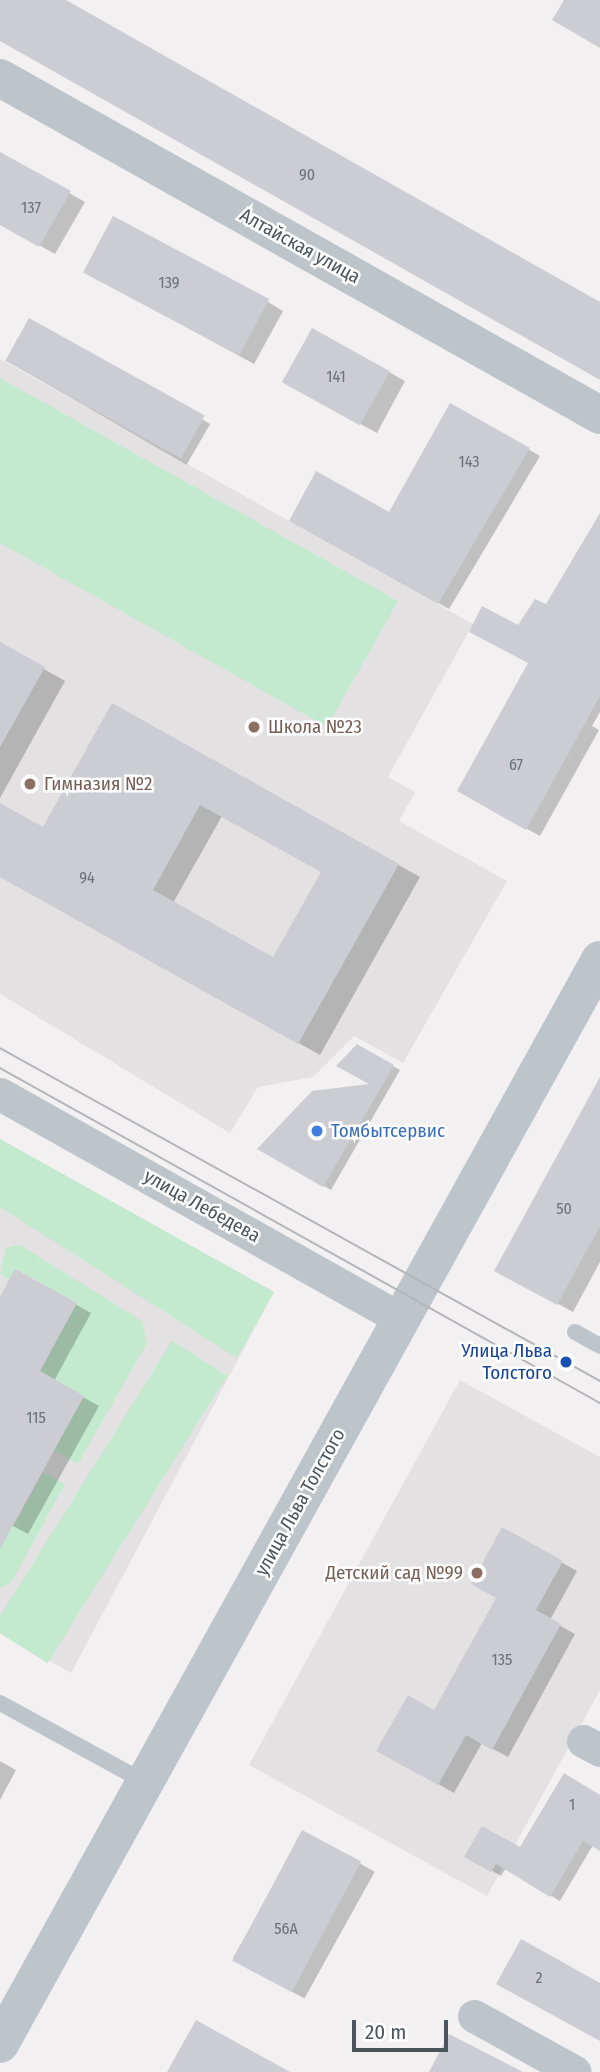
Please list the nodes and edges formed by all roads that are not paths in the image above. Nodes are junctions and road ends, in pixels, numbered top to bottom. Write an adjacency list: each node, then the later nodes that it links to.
1 (0, 78): 2 (street, Алтайская улица)
2 (600, 415)
3 (600, 960): 5 (street, улица Льва Толстого)
4 (0, 1094): 5 (street, улица Лебедева)
5 (402, 1320): 9 (street, улица Льва Толстого)
6 (575, 1332): 7 (lane)
7 (600, 1346)
8 (0, 1703): 9 (lane)
9 (145, 1782): 11 (street, улица Льва Толстого)
10 (474, 2016): 12 (street)
11 (0, 2045)
12 (575, 2072)

